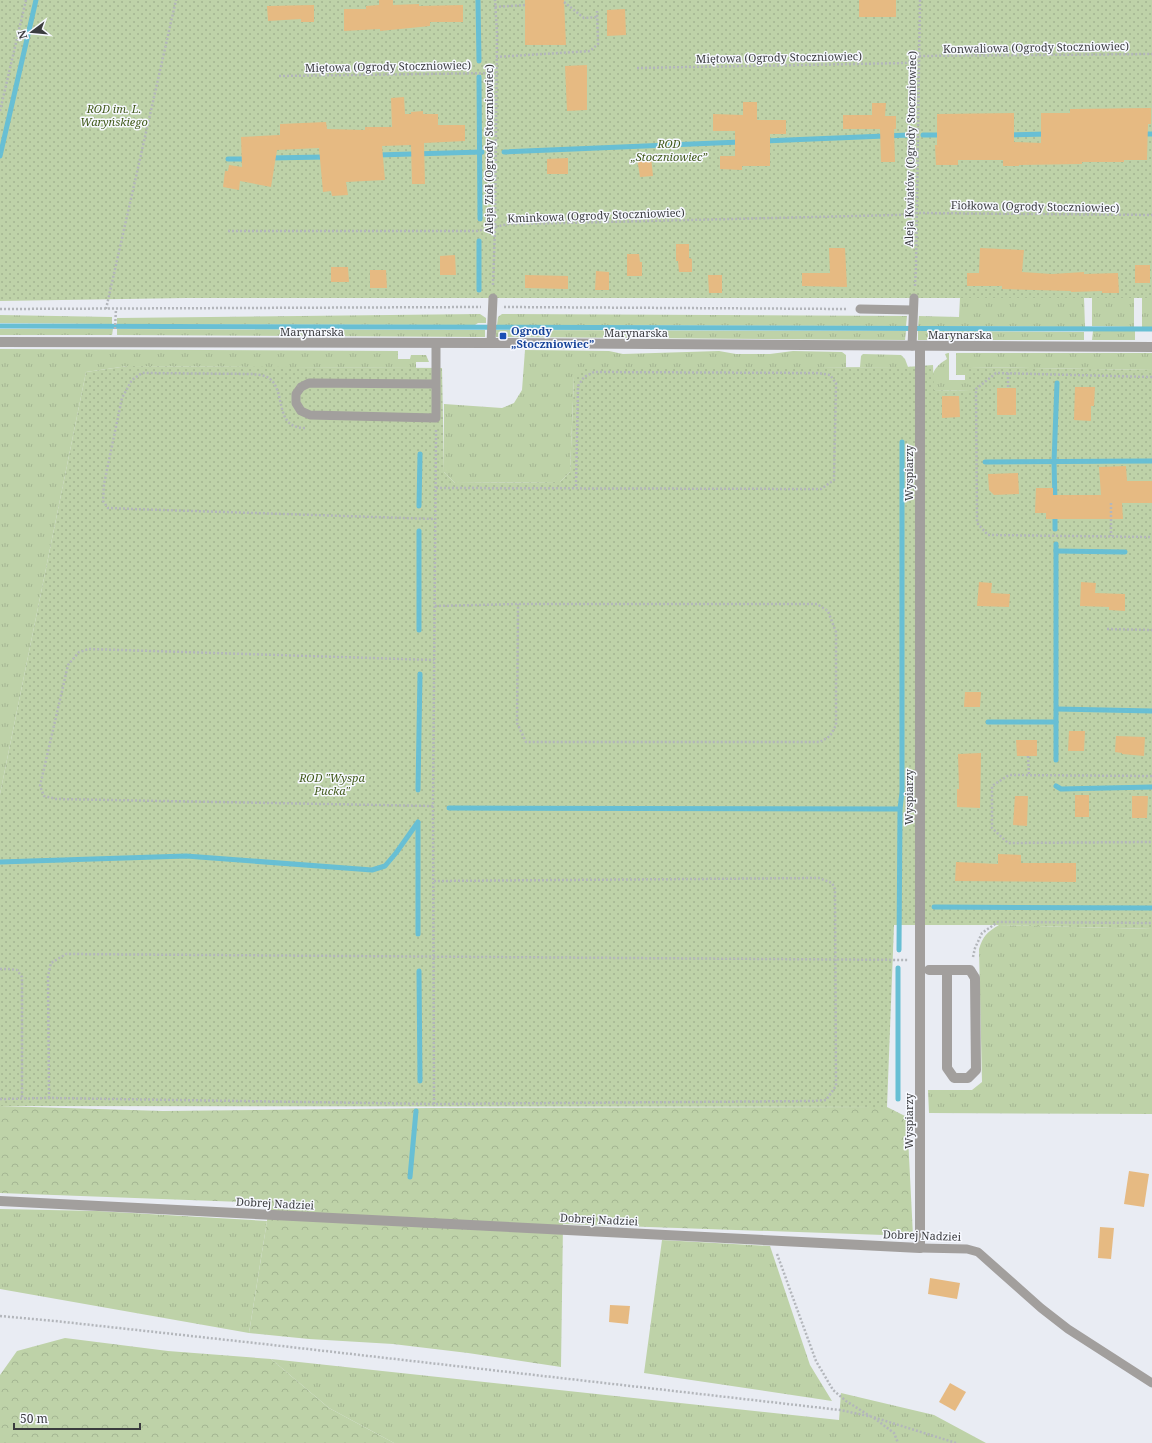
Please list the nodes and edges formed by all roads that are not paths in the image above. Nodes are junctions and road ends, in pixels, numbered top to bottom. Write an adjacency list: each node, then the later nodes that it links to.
1 (914, 298): 4 (lane)
2 (493, 302): 5 (lane)
3 (860, 309): 4 (lane)
4 (913, 312): 8 (lane)
5 (491, 339): 7 (street, Marynarska); 8 (street, Marynarska)
6 (0, 342): 7 (street, Marynarska)
7 (436, 343): 10 (lane)
8 (914, 344): 9 (street, Marynarska); 14 (street, Wyspiarzy)
9 (1152, 347)
10 (436, 384): 10 (lane)
11 (929, 970): 12 (street)
12 (947, 970): 12 (street)
13 (0, 1201): 14 (street, Dobrej Nadziei)
14 (920, 1248): 15 (lane, Dobrej Nadziei)
15 (1152, 1383)

